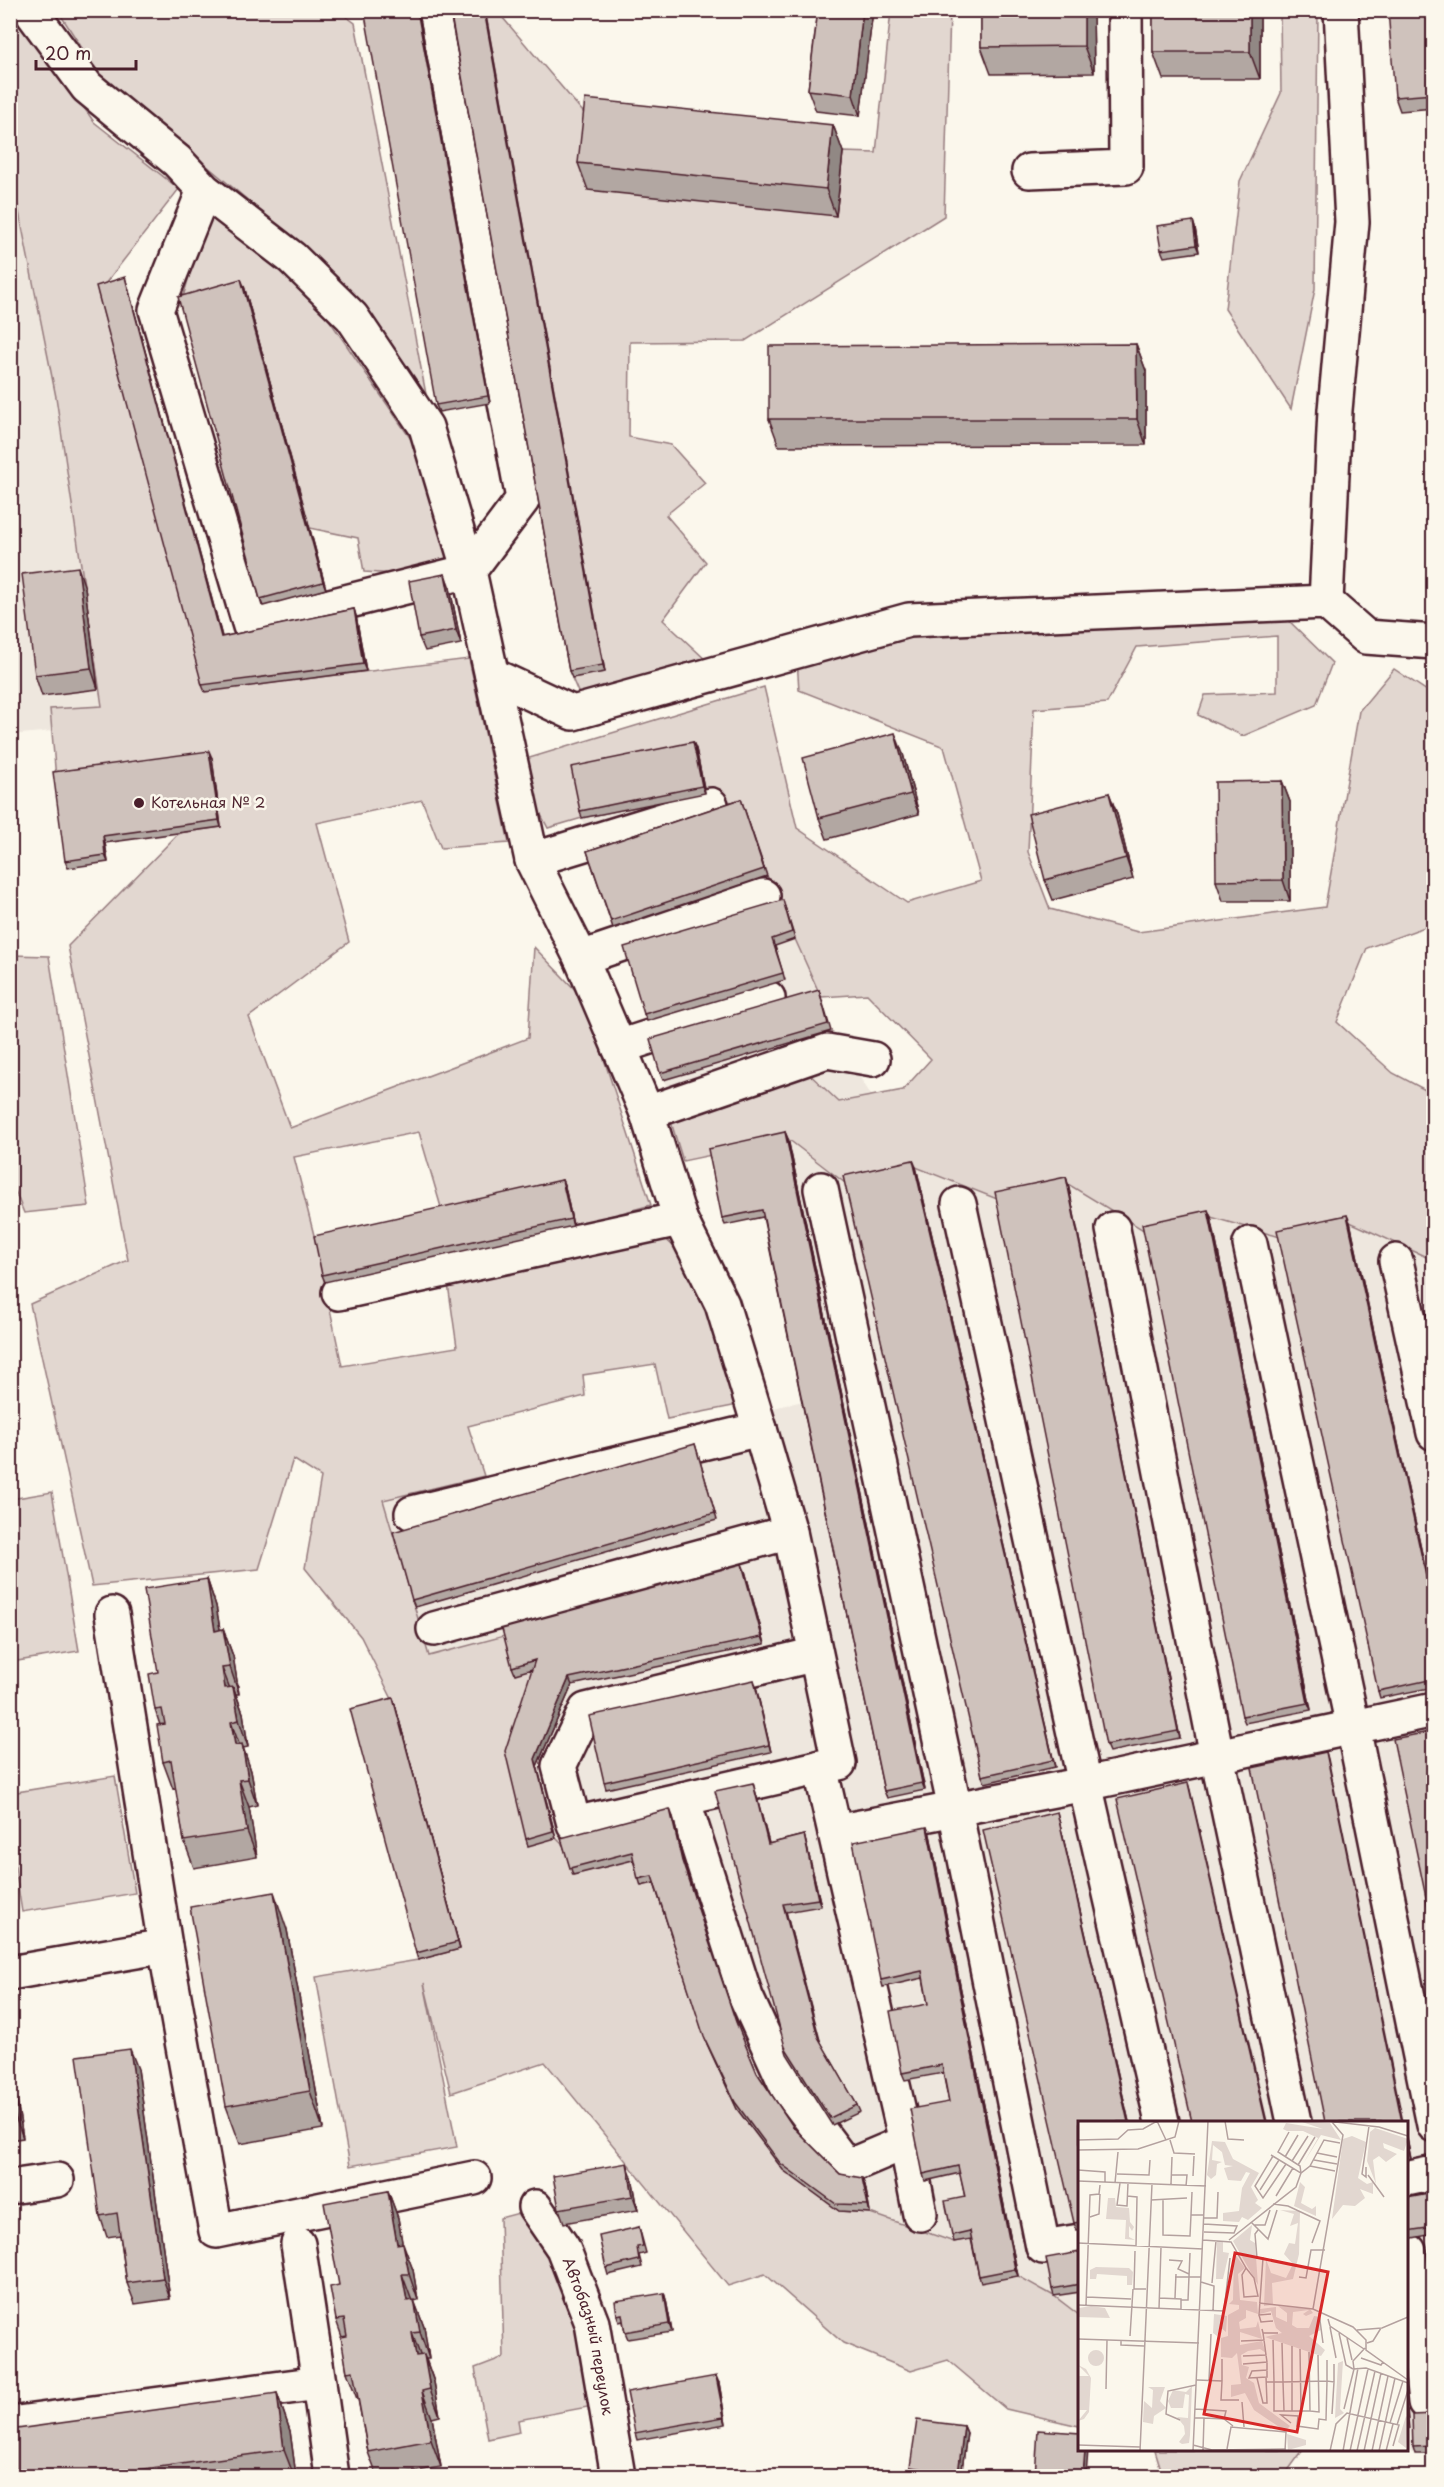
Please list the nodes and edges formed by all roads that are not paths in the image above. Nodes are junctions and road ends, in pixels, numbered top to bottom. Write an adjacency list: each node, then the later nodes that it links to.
1 (30, 10): 6 (street)
2 (432, 10): 7 (street)
3 (1125, 10): 5 (street)
4 (1341, 10): 8 (street)
5 (1029, 171)
6 (204, 190): 7 (street); 7 (street)
7 (469, 571): 10 (street)
8 (1326, 602): 9 (street); 10 (street)
9 (1433, 644)
10 (492, 675): 12 (street)
11 (711, 805): 12 (street)
12 (532, 860): 14 (street)
13 (763, 896): 14 (street)
14 (581, 958): 16 (street)
15 (768, 998): 16 (street)
16 (619, 1047): 18 (street)
17 (873, 1059): 18 (street)
18 (647, 1113): 21 (street)
19 (821, 1189): 39 (street)
20 (958, 1204): 37 (street)
21 (680, 1219): 25 (street); 26 (street)
22 (1113, 1229): 35 (street)
23 (1250, 1244): 34 (street)
24 (1396, 1261): 27 (street)
25 (339, 1293)
26 (760, 1429): 28 (street); 29 (street)
27 (1434, 1433)
28 (412, 1513)
29 (790, 1532): 31 (street); 32 (street)
30 (112, 1614): 41 (street)
31 (434, 1629)
32 (816, 1654): 36 (street); 38 (street)
33 (1434, 1710): 34 (street)
34 (1353, 1727): 35 (street); 45 (street)
35 (1217, 1756): 37 (street); 44 (street)
36 (820, 1767): 38 (street); 40 (street)
37 (1085, 1784): 39 (street); 43 (street)
38 (683, 1799): 46 (street)
39 (955, 1809): 40 (street); 54 (street)
40 (835, 1832): 46 (street)
41 (165, 1946): 42 (street); 48 (street)
42 (10, 1973)
43 (1162, 2121)
44 (1294, 2121)
45 (1434, 2125)
46 (906, 2142): 53 (street)
47 (1434, 2173): 49 (street)
48 (474, 2178)
49 (1408, 2179)
50 (57, 2180): 51 (street)
51 (10, 2187)
52 (535, 2208): 61 (street, Автобазный переулок)
53 (920, 2214)
54 (1078, 2241)
55 (298, 2244): 57 (street)
56 (1408, 2252): 58 (street)
57 (319, 2383): 59 (street); 60 (street)
58 (1434, 2402)
59 (10, 2424)
60 (332, 2476)
61 (618, 2476)

